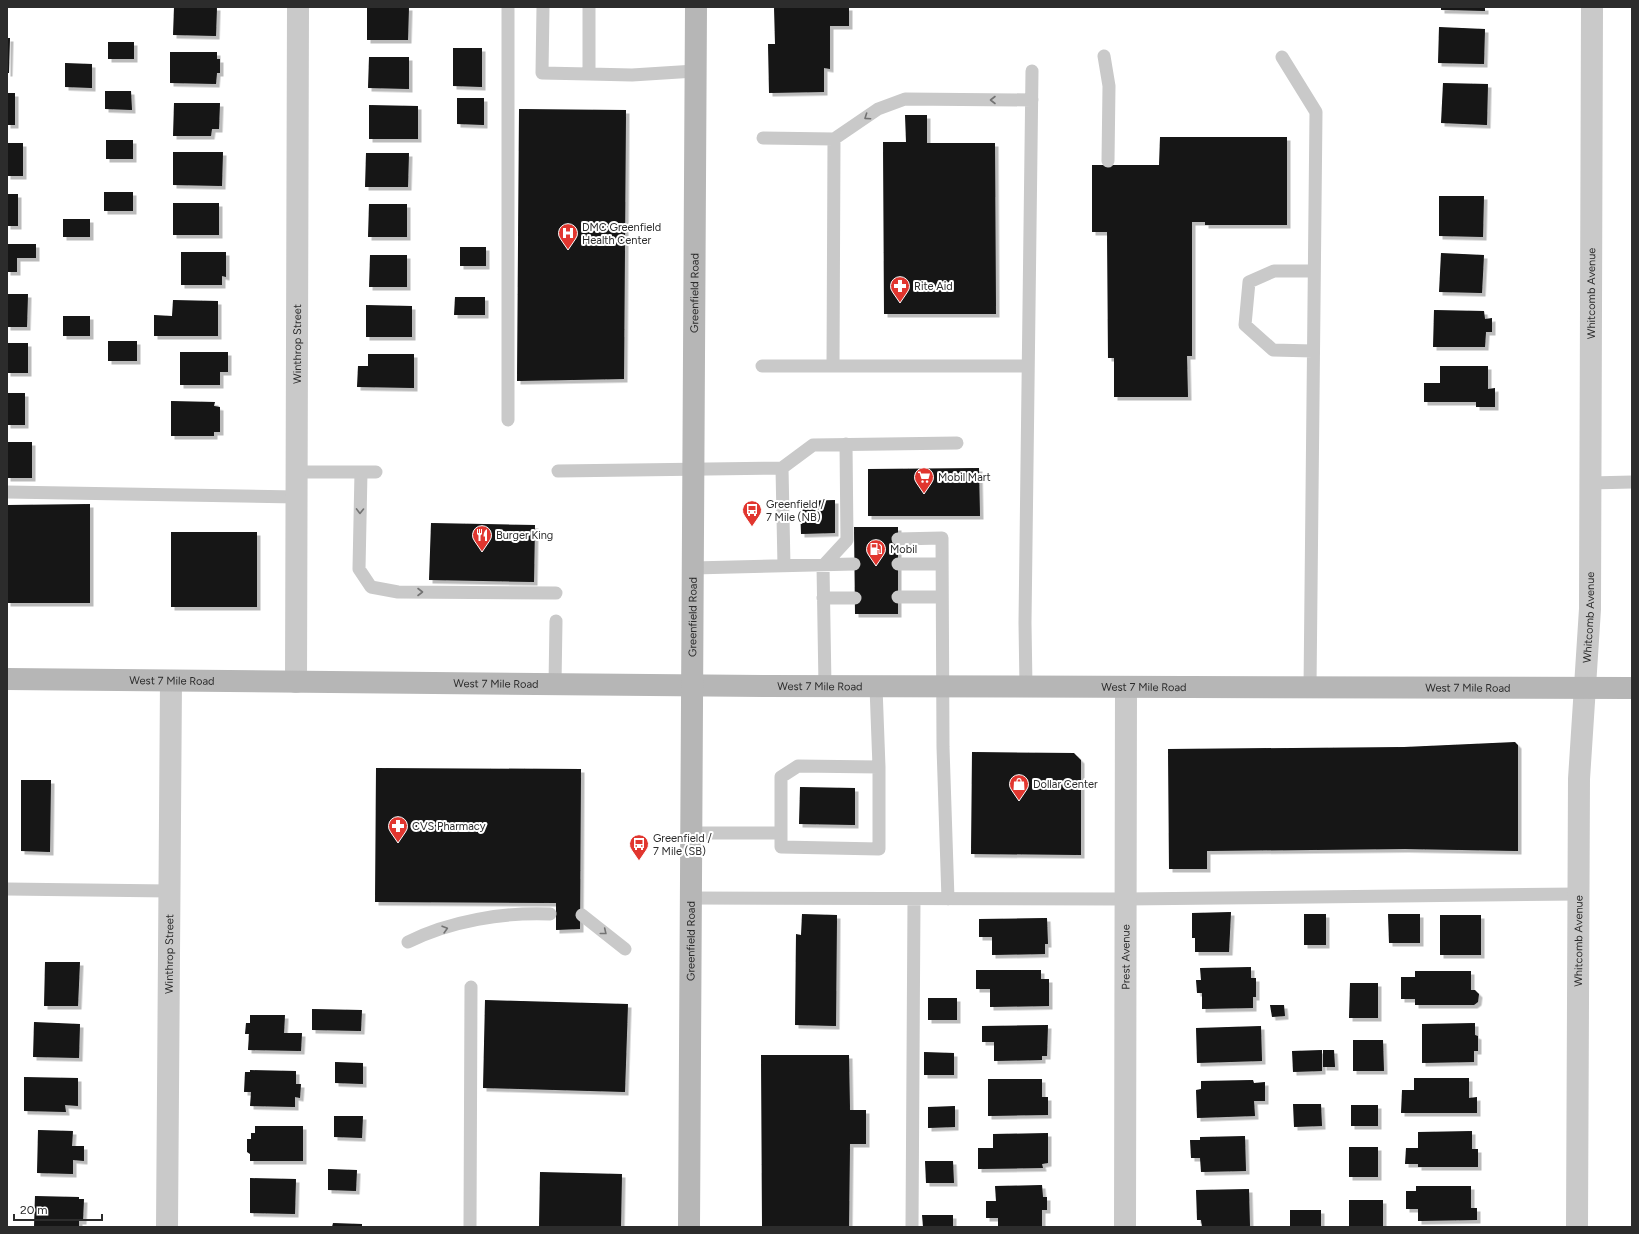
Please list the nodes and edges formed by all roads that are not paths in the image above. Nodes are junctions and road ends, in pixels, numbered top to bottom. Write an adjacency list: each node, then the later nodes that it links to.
1 (298, 7): 27 (street, Winthrop Street)
2 (508, 7): 21 (lane)
3 (543, 7): 11 (lane)
4 (589, 7): 11 (lane)
5 (696, 7): 9 (main road, Greenfield Road)
6 (1592, 7): 30 (street, Whitcomb Avenue)
7 (1104, 56): 15 (lane)
8 (1282, 57): 16 (lane)
9 (695, 71): 11 (lane); 25 (main road, Greenfield Road)
10 (1032, 71): 12 (lane)
11 (589, 74)
12 (1032, 100): 14 (lane, one-way to 14); 20 (lane)
13 (763, 138): 14 (lane)
14 (834, 139): 19 (lane)
15 (1108, 161)
16 (1314, 271): 17 (lane); 17 (lane)
17 (1313, 351): 57 (lane)
18 (762, 366): 19 (lane)
19 (833, 366): 20 (lane)
20 (1028, 366): 55 (lane)
21 (508, 420)
22 (957, 443): 23 (lane)
23 (846, 444): 24 (lane); 39 (lane)
24 (782, 468): 25 (lane); 38 (lane)
25 (694, 470): 26 (lane); 40 (main road, Greenfield Road)
26 (558, 471)
27 (297, 472): 28 (lane); 33 (street, Winthrop Street)
28 (361, 472): 29 (lane); 41 (lane, one-way to 41)
29 (376, 472)
30 (1590, 482): 31 (lane); 58 (street, Whitcomb Avenue)
31 (1632, 482)
32 (7, 492): 33 (lane)
33 (297, 497): 49 (street, Winthrop Street)
34 (898, 539): 37 (lane)
35 (854, 564): 39 (lane)
36 (898, 564): 37 (lane)
37 (942, 564): 43 (lane)
38 (784, 566): 39 (lane); 40 (lane)
39 (823, 566): 44 (lane)
40 (693, 568): 51 (main road, Greenfield Road)
41 (556, 593)
42 (898, 597): 43 (lane)
43 (942, 597): 53 (lane)
44 (823, 598): 45 (lane); 52 (lane)
45 (855, 598)
46 (556, 621): 50 (lane)
47 (7, 679): 48 (main road, West 7 Mile Road)
48 (171, 681): 49 (main road, West 7 Mile Road); 64 (street, Winthrop Street)
49 (296, 682): 50 (main road, West 7 Mile Road)
50 (555, 684): 51 (main road, West 7 Mile Road)
51 (692, 686): 52 (main road, West 7 Mile Road); 61 (main road, Greenfield Road)
52 (825, 686): 54 (main road, West 7 Mile Road)
53 (942, 686): 54 (main road, West 7 Mile Road); 55 (main road, West 7 Mile Road); 68 (lane)
54 (876, 687): 60 (lane)
55 (1026, 687): 56 (main road, West 7 Mile Road)
56 (1126, 688): 57 (main road, West 7 Mile Road); 69 (street, Prest Avenue)
57 (1310, 688): 58 (main road, West 7 Mile Road)
58 (1585, 688): 59 (main road, West 7 Mile Road); 65 (street, Whitcomb Avenue)
59 (1632, 688)
60 (879, 767): 62 (lane); 62 (lane)
61 (692, 833): 62 (lane); 66 (main road, Greenfield Road)
62 (781, 833)
63 (7, 889): 64 (lane)
64 (169, 892): 75 (street, Winthrop Street)
65 (1579, 894): 69 (lane); 80 (street, Whitcomb Avenue)
66 (691, 898): 67 (lane); 77 (main road, Greenfield Road)
67 (914, 899): 68 (lane); 78 (lane)
68 (948, 899): 69 (lane)
69 (1125, 899): 79 (street, Prest Avenue)
70 (550, 914): 72 (lane, one-way to 70)
71 (582, 915): 73 (lane, one-way to 73)
72 (408, 942)
73 (625, 949)
74 (471, 987): 76 (lane)
75 (167, 1227)
76 (470, 1227)
77 (690, 1227)
78 (912, 1227)
79 (1124, 1227)
80 (1577, 1227)

